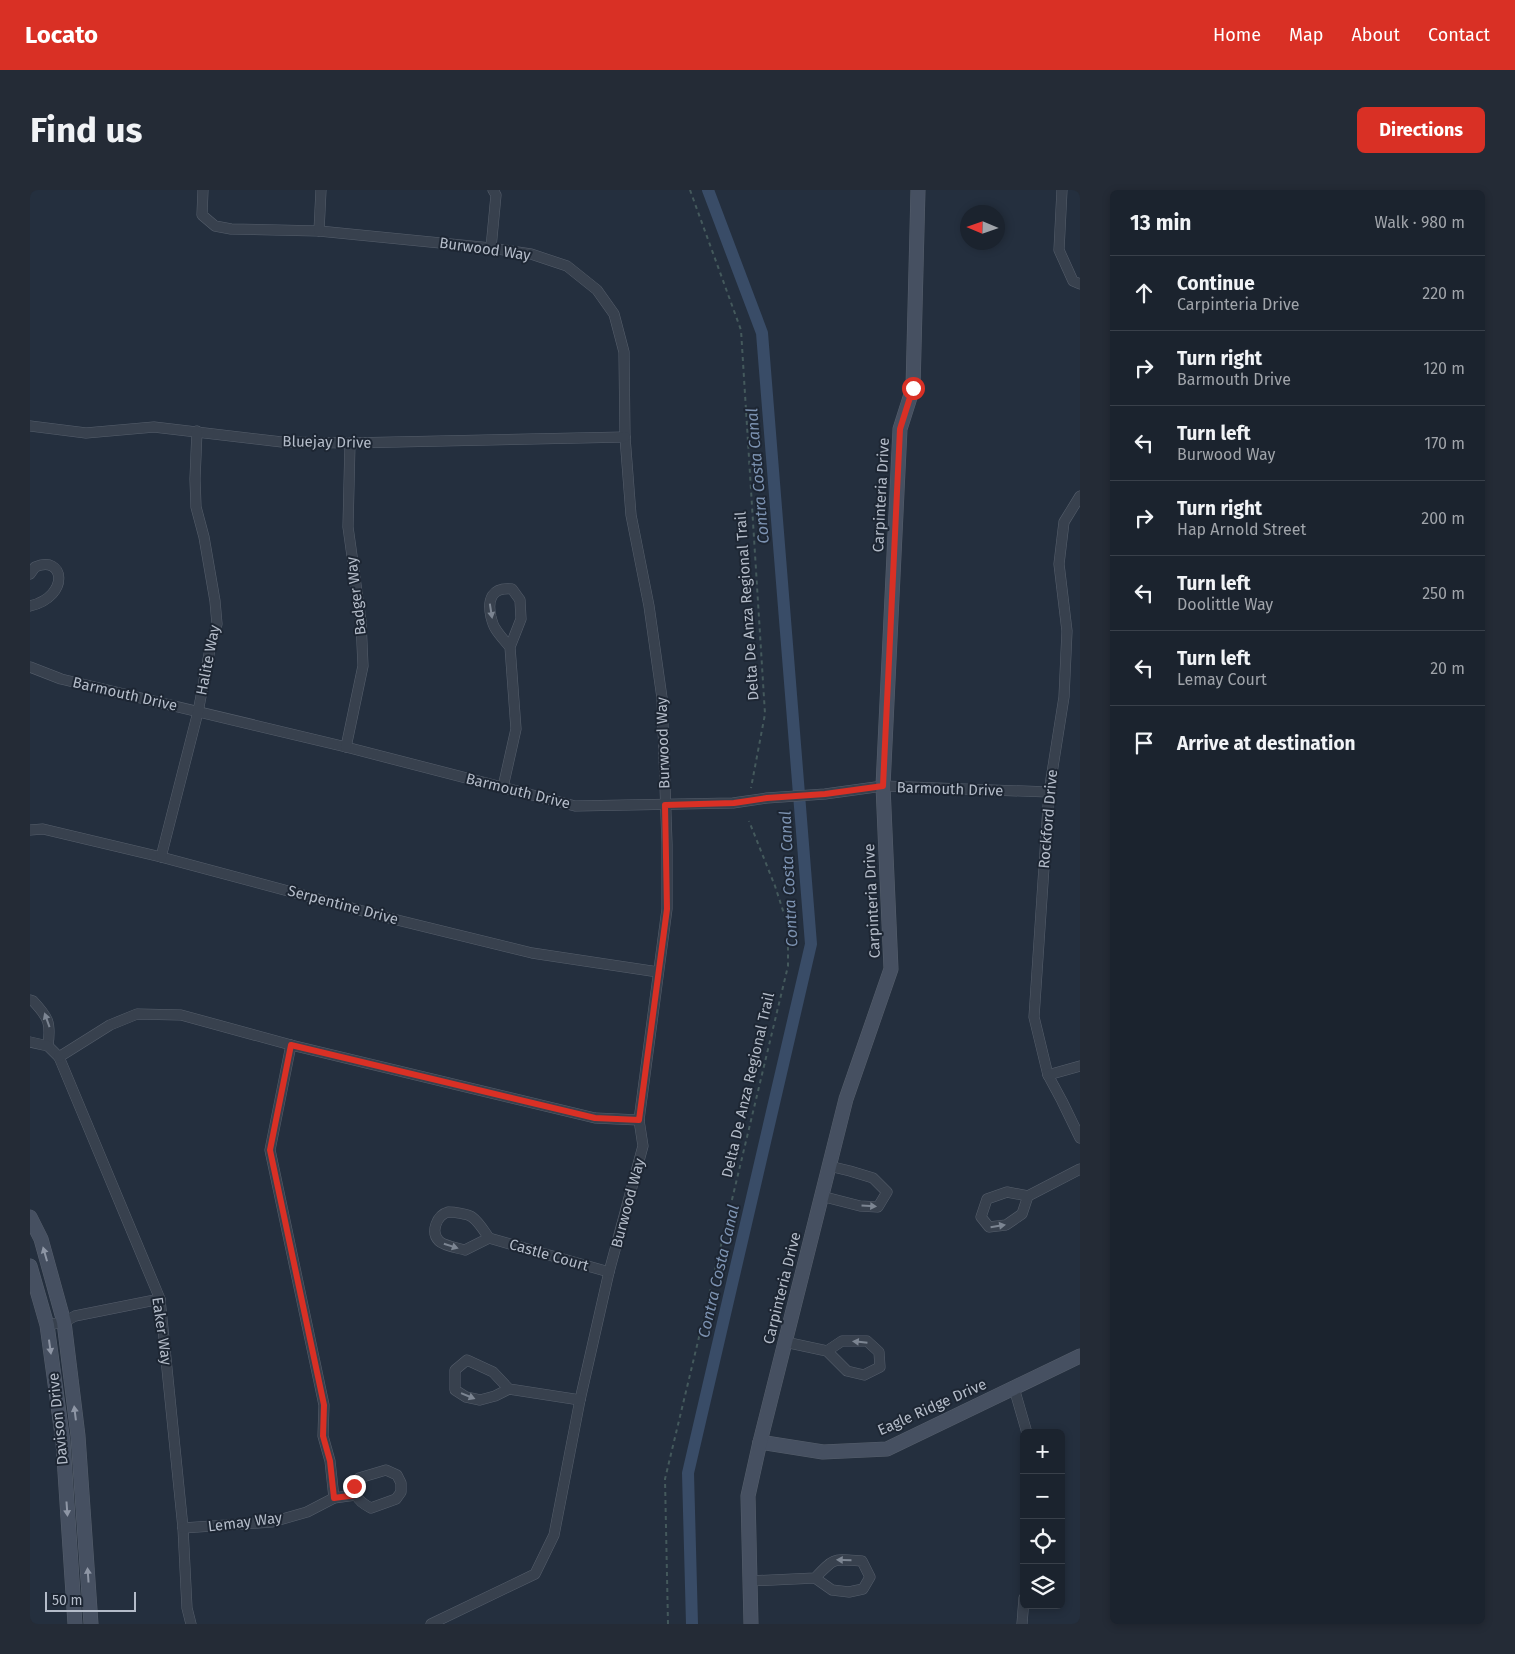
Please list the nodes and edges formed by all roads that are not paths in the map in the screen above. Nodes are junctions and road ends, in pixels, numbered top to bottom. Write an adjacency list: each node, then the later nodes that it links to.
1 (203, 190): 6 (street, Burwood Way)
2 (321, 190): 6 (street)
3 (918, 190): 20 (street, Carpinteria Drive)
4 (1062, 190): 8 (street)
5 (496, 192): 7 (street)
6 (319, 231): 7 (street, Burwood Way)
7 (491, 248): 11 (street, Burwood Way)
8 (1080, 284)
9 (30, 426): 10 (street, Bluejay Drive)
10 (197, 432): 12 (street, Bluejay Drive); 18 (street, Halite Way)
11 (625, 437): 12 (street, Bluejay Drive); 23 (street, Burwood Way)
12 (350, 443): 19 (street, Badger Way)
13 (1080, 496): 22 (street, Rockford Drive)
14 (30, 574): 15 (street)
15 (30, 606)
16 (510, 647): 16 (street, one-way to 16); 21 (street)
17 (30, 667): 18 (street, Barmouth Drive)
18 (198, 712): 19 (street, Barmouth Drive); 25 (street, Halite Way)
19 (346, 747): 21 (street, Barmouth Drive)
20 (883, 786): 22 (street, Barmouth Drive); 23 (street, Barmouth Drive); 36 (street, Carpinteria Drive)
21 (503, 788): 23 (street, Barmouth Drive)
22 (1049, 792): 33 (street, Rockford Drive)
23 (665, 805): 26 (street, Burwood Way)
24 (30, 830): 25 (street, Serpentine Drive)
25 (161, 857): 26 (street, Serpentine Drive)
26 (658, 972): 34 (street, Burwood Way)
27 (30, 1000): 30 (street, one-way to 27)
28 (30, 1042): 30 (street)
29 (291, 1045): 31 (street); 34 (street); 56 (street)
30 (48, 1046): 31 (street)
31 (59, 1056): 44 (street, Eaker Way)
32 (1080, 1066): 33 (street)
33 (1048, 1075): 35 (street, Rockford Drive)
34 (639, 1120): 43 (street, Burwood Way)
35 (1080, 1138)
36 (829, 1166): 38 (street, Carpinteria Drive); 38 (street, one-way to 36)
37 (1080, 1169): 39 (street)
38 (822, 1196): 47 (street, Carpinteria Drive)
39 (1028, 1196): 39 (street, one-way to 39)
40 (30, 1217): 45 (street, Davison Drive, one-way to 40)
41 (489, 1238): 41 (street, Castle Court, one-way to 41); 43 (street, Castle Court)
42 (30, 1266): 46 (street, Davison Drive)
43 (609, 1272): 52 (street, Burwood Way)
44 (160, 1299): 45 (street); 57 (street, Eaker Way)
45 (64, 1322): 46 (street); 62 (street, Davison Drive, one-way to 45)
46 (47, 1325): 61 (street, Davison Drive, one-way to 61)
47 (785, 1342): 48 (street); 54 (street, Carpinteria Drive)
48 (827, 1350): 48 (street, one-way to 48)
49 (1080, 1356): 50 (street, Eagle Ridge Drive)
50 (1014, 1388): 53 (street); 54 (street, Eagle Ridge Drive)
51 (509, 1389): 51 (street, one-way to 51); 52 (street)
52 (580, 1400): 64 (street, Burwood Way)
53 (1026, 1429)
54 (760, 1442): 59 (street, Carpinteria Drive)
55 (356, 1495): 55 (street); 56 (street, Lemay Way)
56 (334, 1498): 57 (street, Lemay Way)
57 (183, 1528): 63 (street, Eaker Way)
58 (815, 1578): 58 (street, one-way to 58); 59 (street)
59 (749, 1581): 65 (street, Carpinteria Drive)
60 (1023, 1609): 66 (street)
61 (75, 1624)
62 (91, 1624)
63 (191, 1624)
64 (431, 1624)
65 (751, 1624)
66 (1022, 1624)

